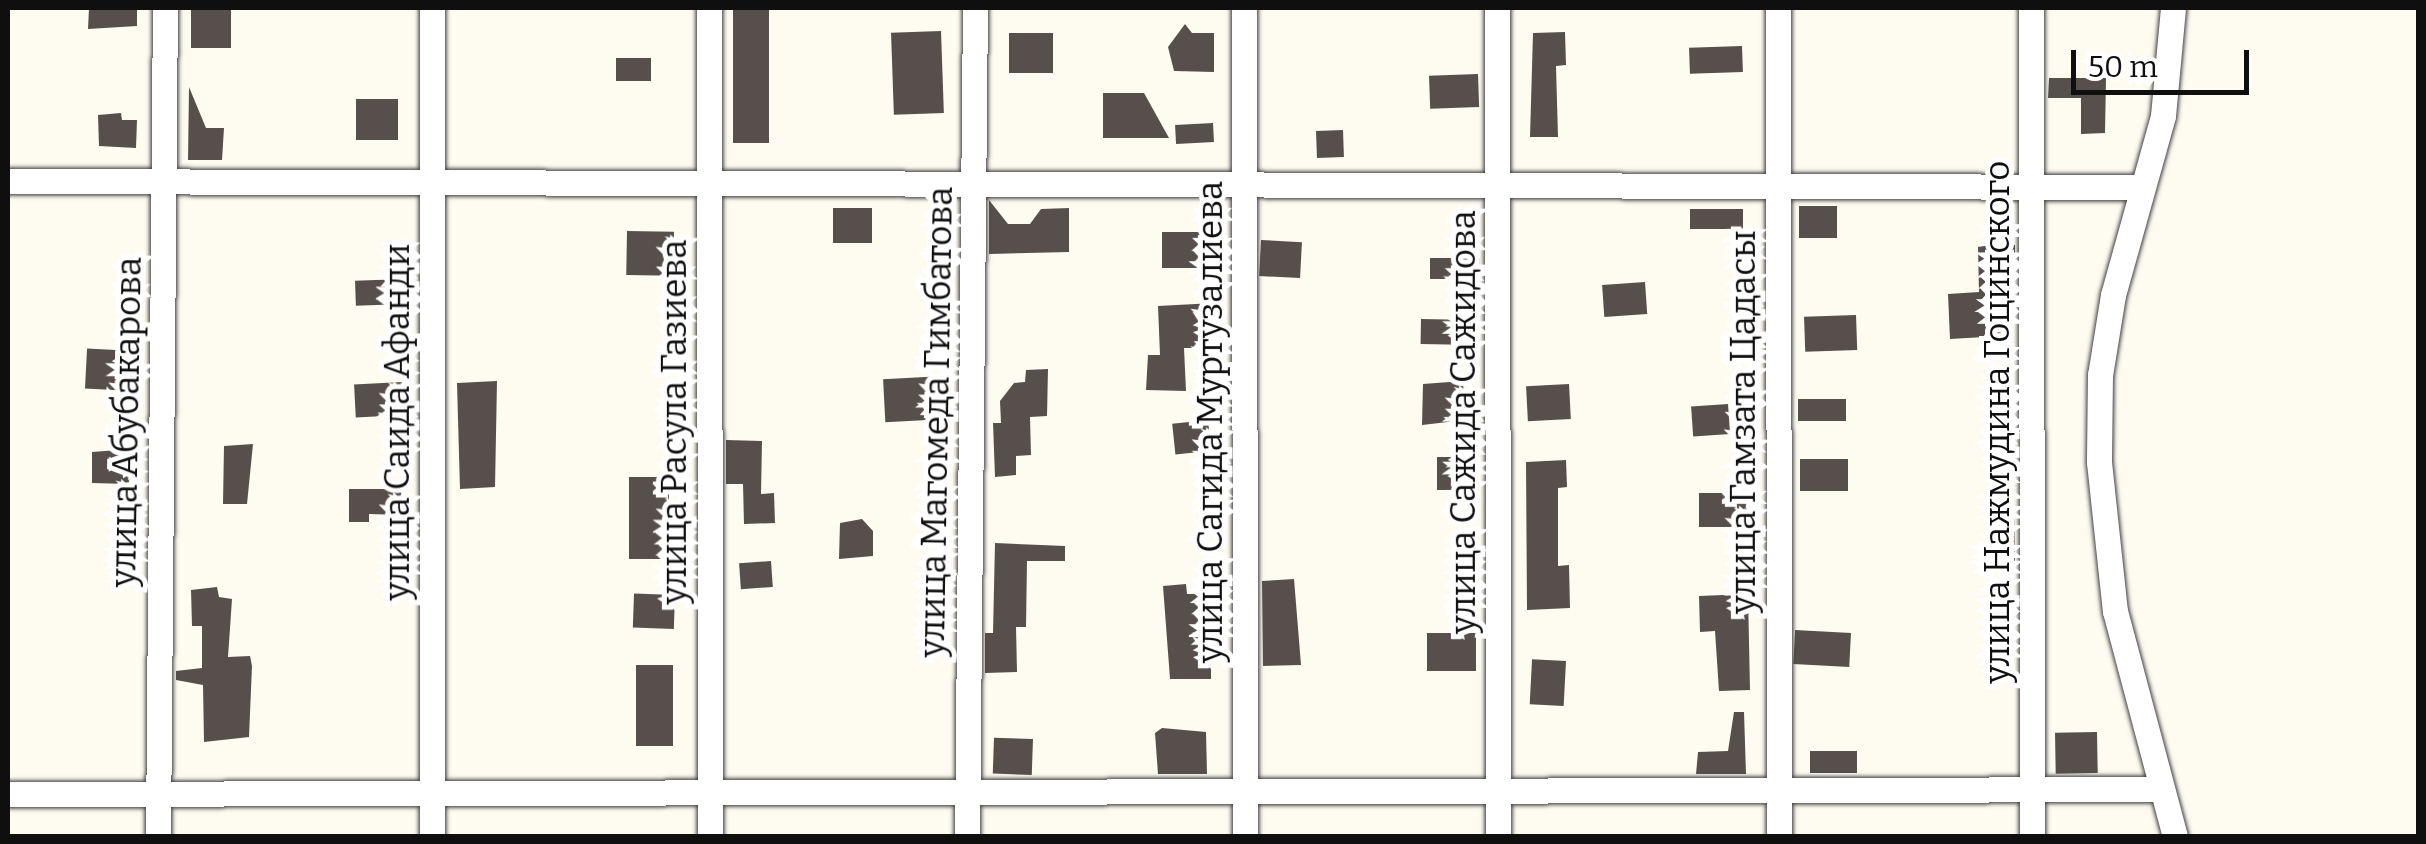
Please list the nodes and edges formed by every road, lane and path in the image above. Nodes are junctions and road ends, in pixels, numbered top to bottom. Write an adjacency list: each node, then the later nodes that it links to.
1 (165, 8): 11 (street, улица Абубакарова)
2 (432, 8): 12 (street, улица Саида Афанди)
3 (709, 8): 13 (street, улица Расула Газиева)
4 (975, 8): 14 (street, улица Магомеда Гимбатова)
5 (1244, 8): 15 (street, улица Сагида Муртузалиева)
6 (1497, 8): 16 (street, улица Сажида Сажидова)
7 (1778, 8): 17 (street, улица Гамзата Цадасы)
8 (2031, 8): 18 (street, улица Нажмудина Гоцинского)
9 (2172, 8): 19 (street)
10 (8, 181): 11 (street)
11 (164, 181): 12 (street); 29 (street, улица Абубакарова)
12 (432, 182): 13 (street); 27 (street, улица Саида Афанди)
13 (709, 182): 14 (street); 25 (street, улица Расула Газиева)
14 (974, 183): 15 (street); 26 (street, улица Магомеда Гимбатова)
15 (1244, 184): 16 (street); 24 (street, улица Сагида Муртузалиева)
16 (1498, 184): 17 (street); 21 (street, улица Сажида Сажидова)
17 (1778, 185): 18 (street); 22 (street, улица Гамзата Цадасы)
18 (2031, 186): 19 (street); 23 (street, улица Нажмудина Гоцинского)
19 (2140, 187): 20 (street)
20 (2161, 789): 23 (street); 38 (street)
21 (1498, 790): 22 (street); 24 (street); 35 (street, улица Сажида Сажидова)
22 (1778, 790): 23 (street); 36 (street, улица Гамзата Цадасы)
23 (2032, 790): 37 (street, улица Нажмудина Гоцинского)
24 (1245, 791): 26 (street); 34 (street, улица Сагида Муртузалиева)
25 (710, 792): 26 (street); 27 (street); 32 (street, улица Расула Газиева)
26 (968, 792): 33 (street, улица Магомеда Гимбатова)
27 (432, 793): 29 (street); 31 (street, улица Саида Афанди)
28 (8, 794): 29 (street)
29 (158, 794): 30 (street, улица Абубакарова)
30 (158, 836)
31 (432, 836)
32 (710, 836)
33 (967, 836)
34 (1245, 836)
35 (1498, 836)
36 (1779, 836)
37 (2032, 836)
38 (2175, 836)

